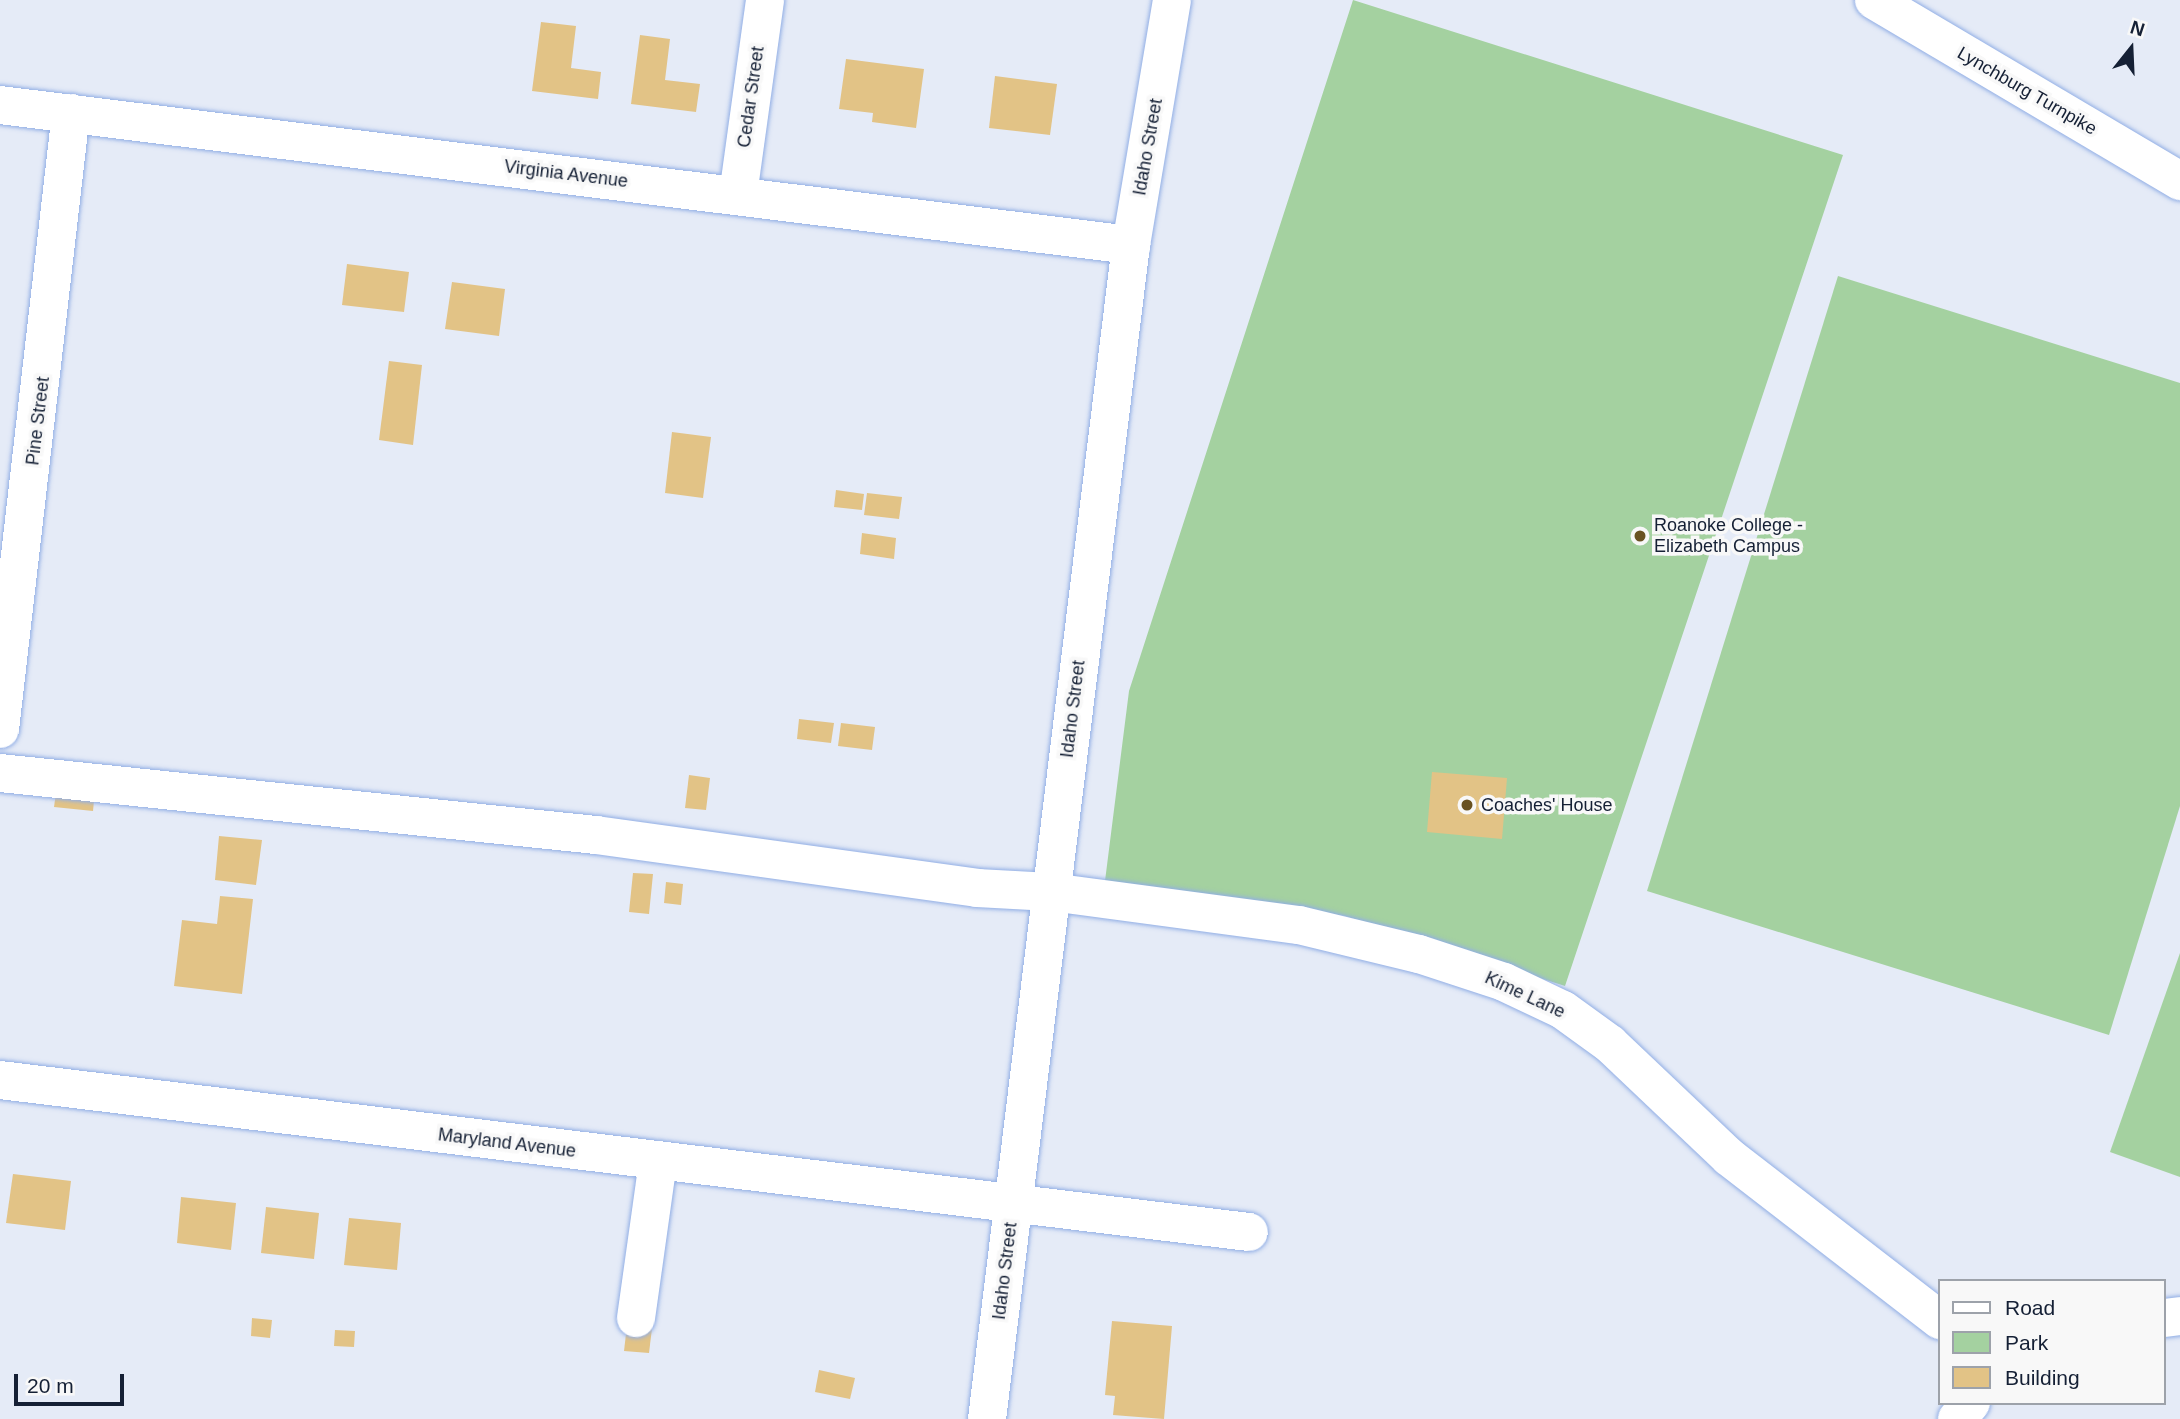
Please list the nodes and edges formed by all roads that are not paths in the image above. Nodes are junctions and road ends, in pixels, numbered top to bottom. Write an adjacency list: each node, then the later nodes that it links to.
1 (765, 0): 7 (street, Cedar Street)
2 (1172, 0): 8 (street, Idaho Street)
3 (1874, 0): 6 (street, Lynchburg Turnpike)
4 (0, 105): 5 (street, Virginia Avenue)
5 (71, 113): 7 (street, Virginia Avenue); 9 (street, Pine Street)
6 (2180, 181)
7 (738, 195): 8 (street, Virginia Avenue)
8 (1131, 245): 11 (street, Idaho Street)
9 (0, 729)
10 (0, 773): 11 (street, Kime Lane)
11 (1051, 892): 14 (street, Idaho Street); 17 (street, Kime Lane)
12 (0, 1080): 13 (street, Maryland Avenue)
13 (658, 1162): 14 (street, Maryland Avenue); 16 (street)
14 (1013, 1205): 15 (street, Maryland Avenue); 19 (street, Idaho Street)
15 (1249, 1232)
16 (636, 1318)
17 (1938, 1318)
18 (1969, 1405): 20 (street)
19 (987, 1419)
20 (1957, 1419)

